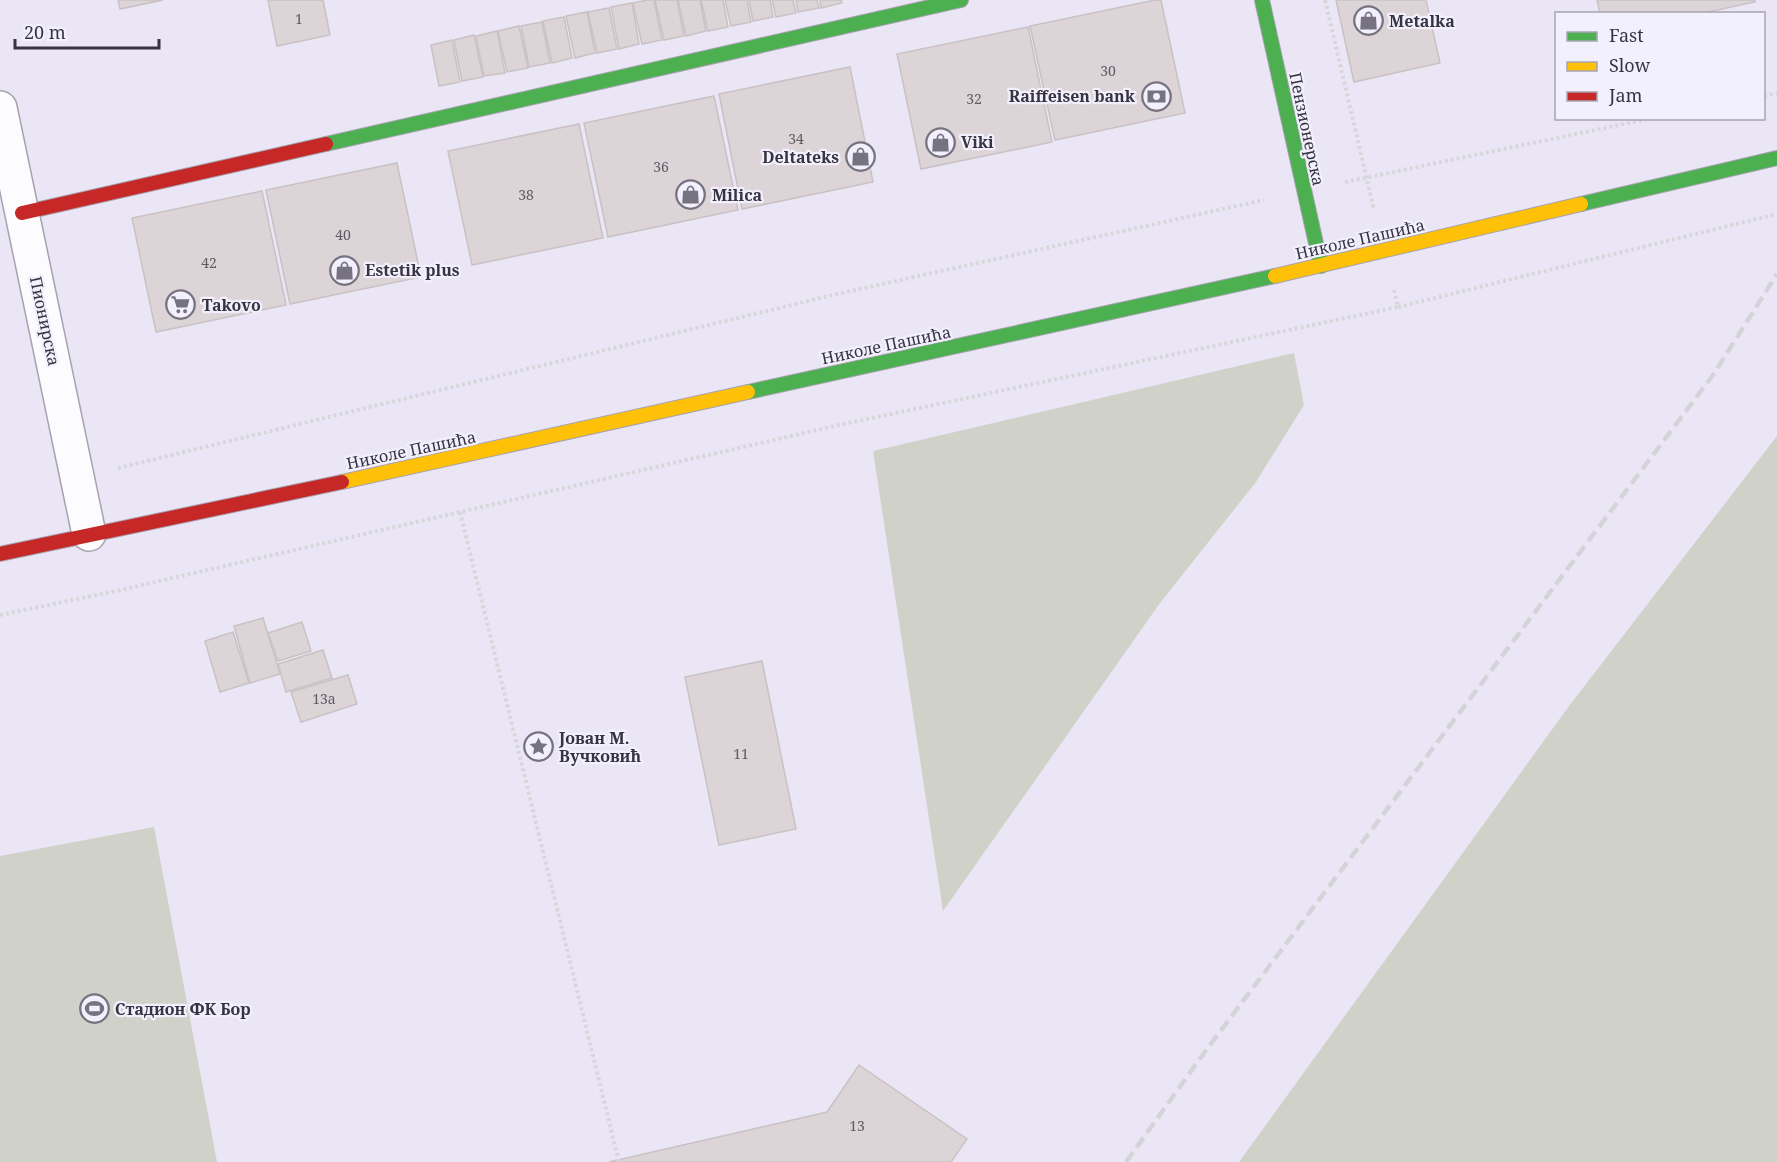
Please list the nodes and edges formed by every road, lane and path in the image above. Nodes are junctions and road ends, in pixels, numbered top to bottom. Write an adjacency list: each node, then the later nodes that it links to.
1 (961, 0): 9 (street)
2 (1262, 0): 8 (street, Пензионерска)
3 (1325, 0): 7 (path)
4 (0, 108): 9 (street, Пионирска)
5 (1643, 120): 7 (path)
6 (1777, 158): 11 (street, Николе Пашића)
7 (1366, 177): 8 (path); 11 (path)
8 (1304, 192): 12 (street, Пензионерска); 14 (path)
9 (22, 213): 14 (street, Пионирска)
10 (1777, 214): 13 (path)
11 (1384, 250): 12 (street, Николе Пашића); 13 (path)
12 (1321, 266): 16 (street, Николе Пашића)
13 (1398, 307): 15 (path)
14 (78, 478): 16 (street, Пионирска)
15 (460, 512): 18 (path); 19 (path)
16 (89, 534): 17 (street, Николе Пашића)
17 (0, 555)
18 (0, 615)
19 (618, 1161)

